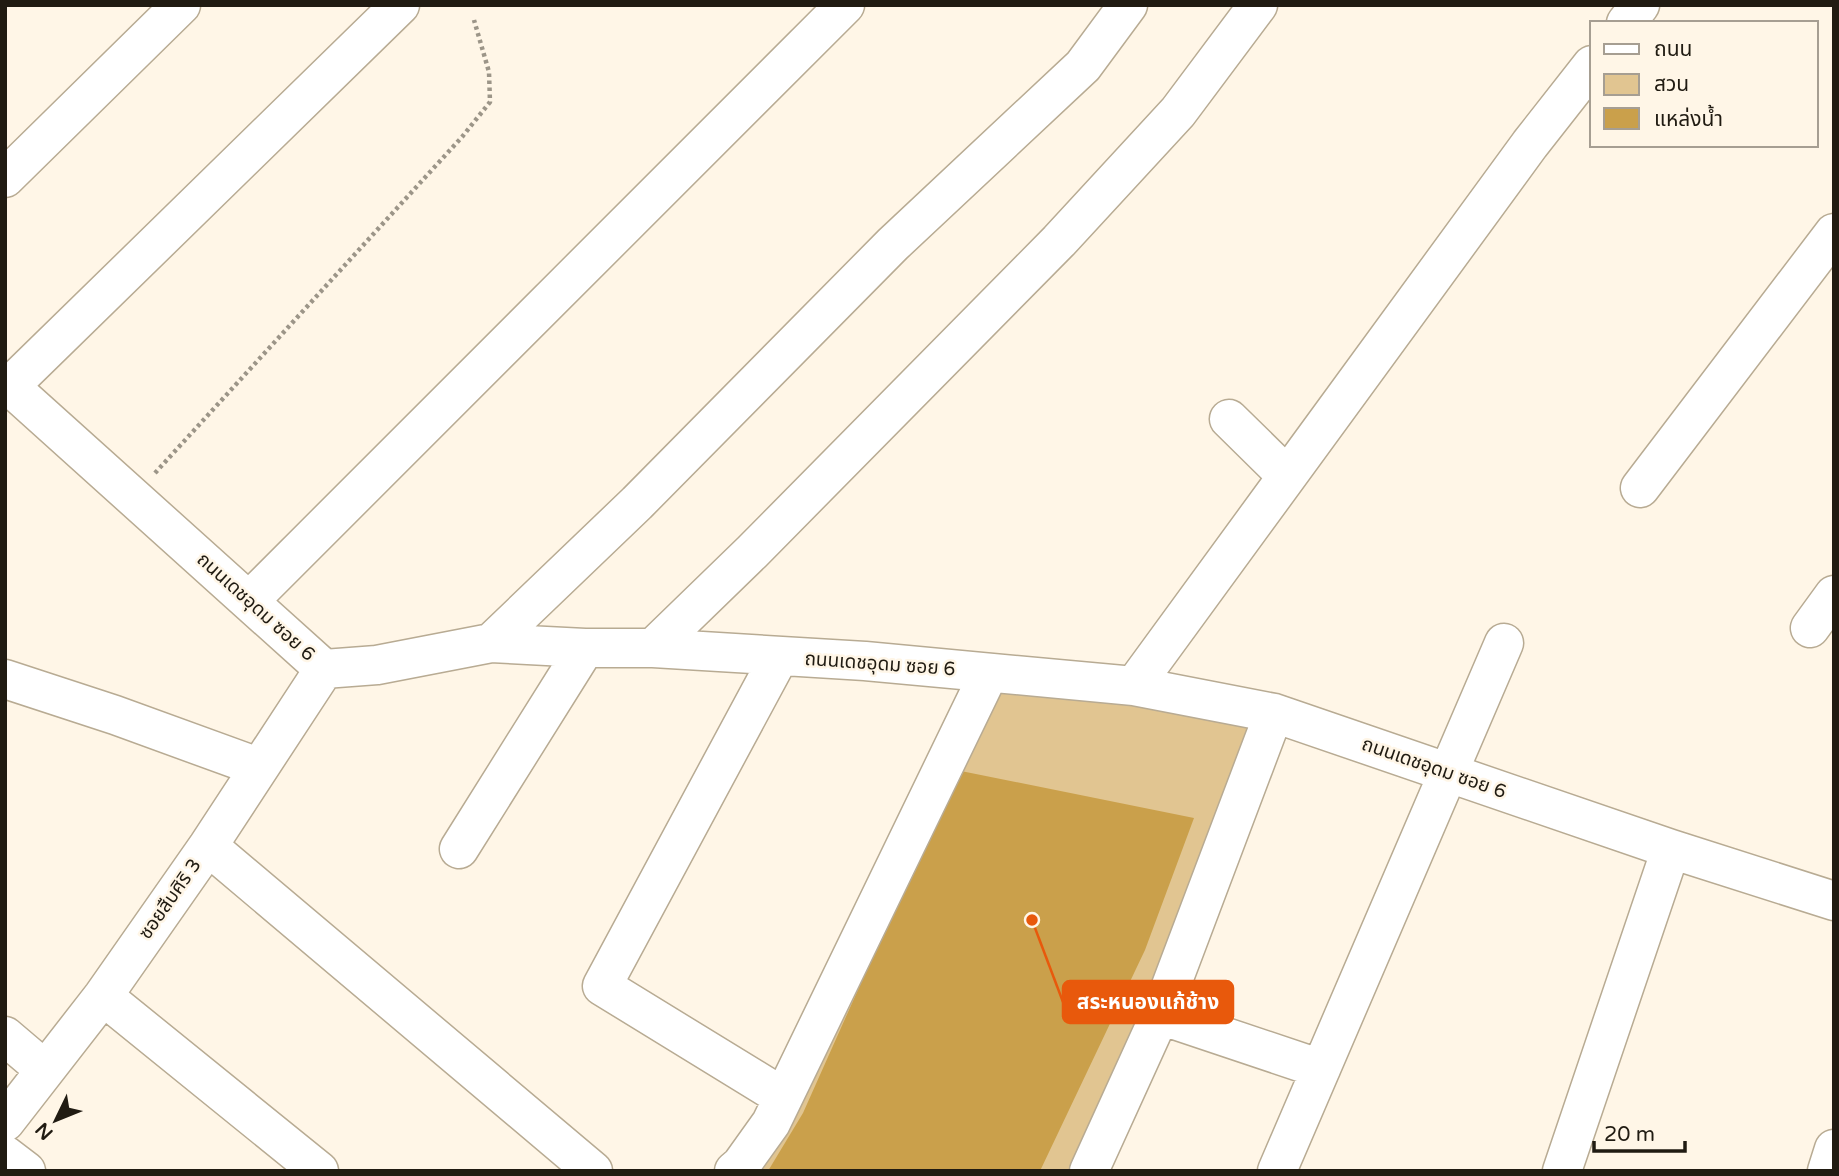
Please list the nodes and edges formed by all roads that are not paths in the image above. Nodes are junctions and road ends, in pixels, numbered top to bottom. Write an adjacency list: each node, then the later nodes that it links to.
1 (180, 5): 9 (street)
2 (400, 5): 11 (street)
3 (845, 5): 16 (street)
4 (1128, 5): 18 (street)
5 (1258, 5): 21 (street)
6 (1640, 5): 7 (street)
7 (1628, 21)
8 (1590, 68): 13 (street)
9 (5, 178)
10 (1834, 233): 14 (street)
11 (8, 384): 16 (street, ถนนเดชอุดม ซอย 6)
12 (1229, 419): 13 (street)
13 (1287, 475): 26 (street)
14 (1640, 488)
15 (1834, 595): 17 (street)
16 (250, 600): 23 (street, ถนนเดชอุดม ซอย 6)
17 (1810, 628)
18 (491, 643): 20 (street, ถนนเดชอุดม ซอย 6); 23 (street, ถนนเดชอุดม ซอย 6)
19 (1504, 643): 29 (street)
20 (585, 648): 21 (street, ถนนเดชอุดม ซอย 6); 31 (street)
21 (653, 648): 22 (street, ถนนเดชอุดม ซอย 6)
22 (779, 657): 24 (street, ถนนเดชอุดม ซอย 6); 39 (street)
23 (324, 669): 28 (street, ซอยสืบศิริ 3)
24 (989, 673): 26 (street, ถนนเดชอุดม ซอย 6); 39 (street)
25 (5, 679): 28 (street)
26 (1134, 686): 27 (street, ถนนเดชอุดม ซอย 6)
27 (1274, 713): 29 (street, ถนนเดชอุดม ซอย 6); 35 (street)
28 (258, 767): 30 (street, ซอยสืบศิริ 3)
29 (1447, 772): 32 (street, ถนนเดชอุดม ซอย 6); 37 (street)
30 (208, 846): 34 (street, ซอยสืบศิริ 3); 45 (street)
31 (459, 849)
32 (1671, 849): 33 (street, ถนนเดชอุดม ซอย 6); 49 (street)
33 (1834, 901)
34 (103, 996): 38 (street, ซอยสืบศิริ 3); 44 (street)
35 (1160, 1016): 37 (street); 47 (street)
36 (5, 1036): 38 (street)
37 (1321, 1069): 48 (street)
38 (45, 1070): 40 (street, ซอยสืบศิริ 3)
39 (783, 1097): 46 (street)
40 (5, 1122)
41 (1834, 1149): 50 (street)
42 (5, 1155): 43 (street)
43 (26, 1171)
44 (319, 1171)
45 (593, 1171)
46 (734, 1171)
47 (1089, 1171)
48 (1277, 1171)
49 (1562, 1171)
50 (1827, 1171)

